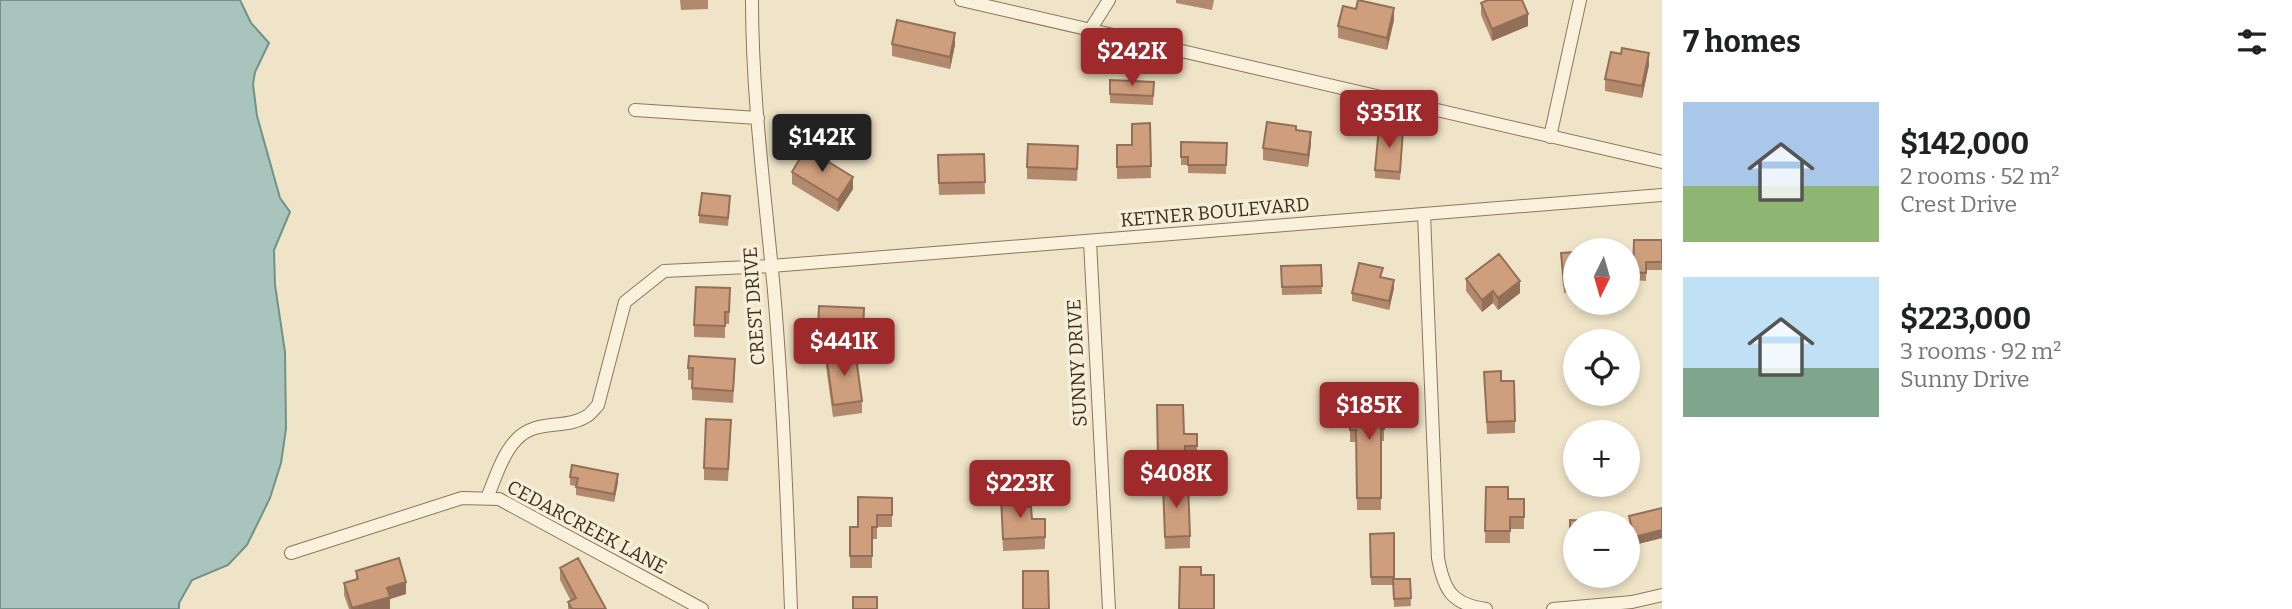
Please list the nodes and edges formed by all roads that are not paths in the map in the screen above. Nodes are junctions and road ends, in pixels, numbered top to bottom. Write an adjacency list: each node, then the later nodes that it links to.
1 (752, 0): 7 (street, CREST DRIVE)
2 (961, 0): 5 (street)
3 (1109, 0): 5 (street)
4 (1580, 0): 8 (street)
5 (1090, 30): 8 (street)
6 (635, 110): 7 (street)
7 (758, 118): 13 (street, CREST DRIVE)
8 (1549, 137): 9 (street)
9 (1662, 162)
10 (1662, 195): 11 (street, KETNER BOULEVARD)
11 (1424, 214): 12 (street, KETNER BOULEVARD); 20 (street)
12 (1090, 241): 13 (street, KETNER BOULEVARD); 19 (street, SUNNY DRIVE)
13 (771, 266): 14 (street, KETNER BOULEVARD); 18 (street, CREST DRIVE)
14 (488, 498): 15 (street, CEDARCREEK LANE); 17 (street, CEDARCREEK LANE)
15 (291, 554)
16 (1662, 595): 21 (street)
17 (702, 609)
18 (791, 609)
19 (1109, 609)
20 (1486, 609)
21 (1553, 609)

